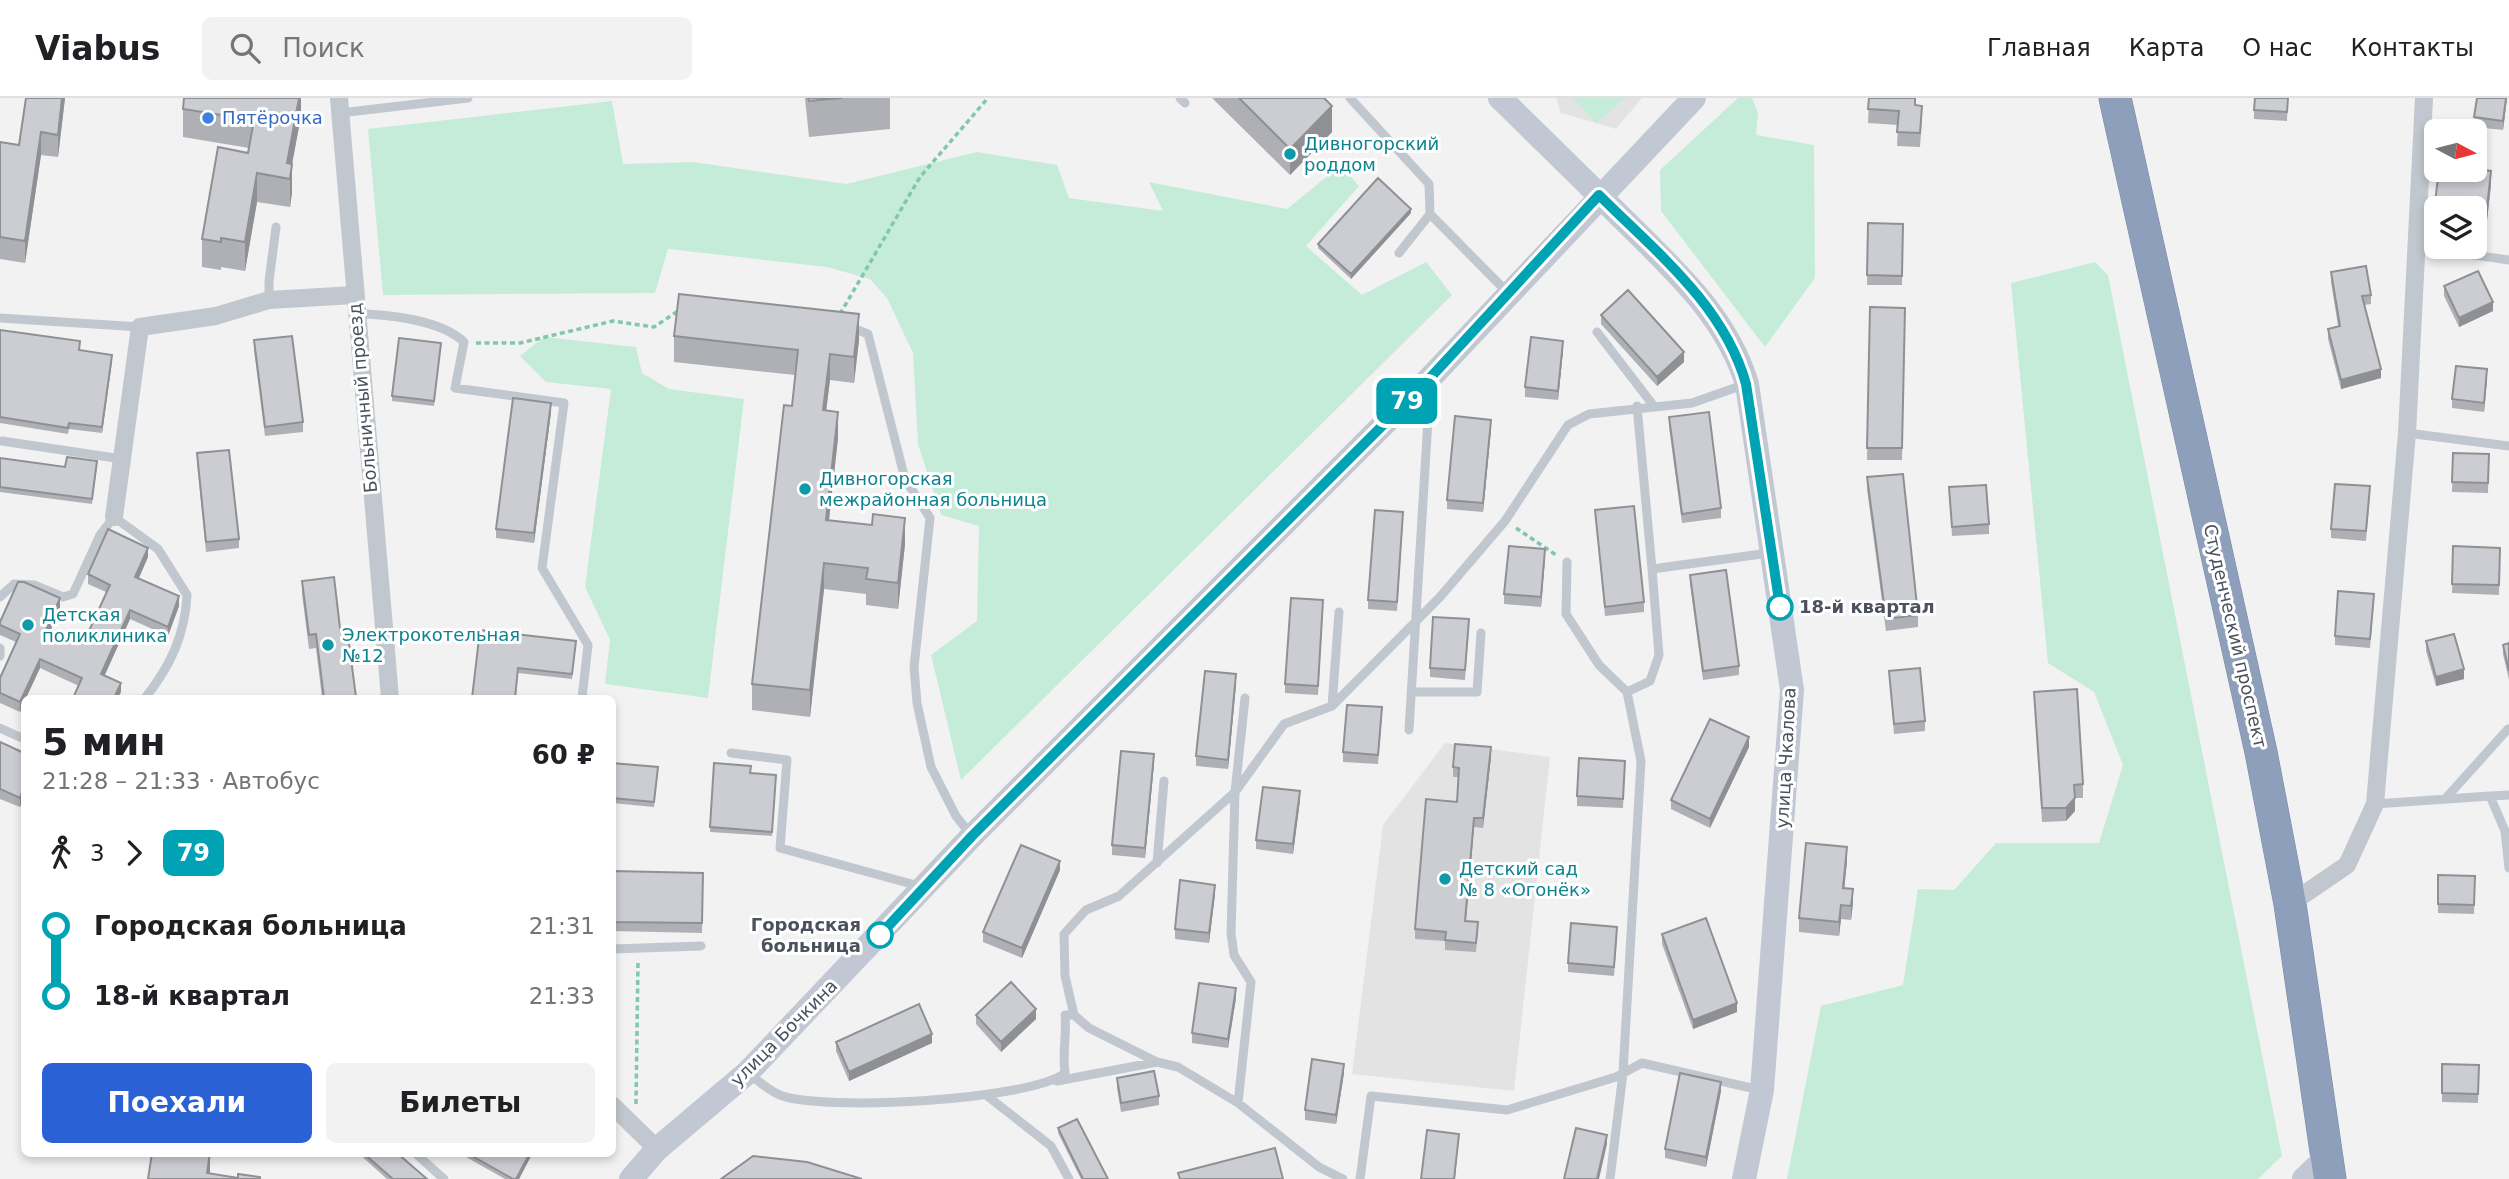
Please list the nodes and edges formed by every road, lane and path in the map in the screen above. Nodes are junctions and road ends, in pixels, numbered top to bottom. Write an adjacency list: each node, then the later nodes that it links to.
1 (468, 98): 8 (lane)
2 (988, 98): 21 (path)
3 (1350, 98): 10 (lane)
4 (1500, 98): 9 (main road, улица Чкалова)
5 (1694, 98): 9 (main road, улица Бочкина)
6 (2115, 98): 66 (highway, Студенческий проспект)
7 (2424, 98): 12 (street)
8 (339, 105): 16 (street, Больничный проезд)
9 (1599, 195): 15 (main road, улица Бочкина); 26 (main road, улица Чкалова)
10 (1430, 214): 13 (lane); 15 (lane)
11 (276, 227): 17 (lane)
12 (2418, 247): 14 (lane); 29 (street)
13 (1399, 253)
14 (2509, 260)
15 (1508, 293): 25 (main road, улица Бочкина)
16 (354, 295): 17 (street); 19 (street, Больничный проезд)
17 (269, 300): 22 (street)
18 (689, 304): 24 (path)
19 (356, 314): 24 (lane); 47 (street, Больничный проезд)
20 (0, 318): 22 (lane)
21 (836, 322): 62 (lane)
22 (140, 327): 32 (street)
23 (1597, 332): 27 (lane)
24 (464, 342): 48 (lane)
25 (1430, 378): 40 (lane); 62 (main road, улица Бочкина)
26 (1746, 384): 27 (lane); 35 (main road, улица Чкалова)
27 (1653, 405): 28 (lane)
28 (1637, 407): 34 (lane); 37 (lane)
29 (2407, 433): 31 (lane); 61 (street)
30 (2, 441): 32 (lane)
31 (2509, 446)
32 (122, 459): 33 (street)
33 (114, 517): 38 (lane); 46 (lane)
34 (1505, 522): 36 (path); 40 (lane)
35 (1772, 552): 37 (lane); 75 (main road, улица Чкалова)
36 (1567, 562): 45 (lane)
37 (1652, 569): 45 (lane)
38 (0, 597)
39 (1339, 612): 50 (lane)
40 (1413, 622): 44 (lane); 50 (lane)
41 (1481, 633): 44 (lane)
42 (0, 648): 43 (lane)
43 (0, 656)
44 (1411, 692): 53 (lane)
45 (1627, 692): 73 (lane)
46 (147, 695)
47 (390, 695)
48 (582, 695)
49 (1245, 698): 57 (lane)
50 (1332, 706): 57 (lane)
51 (0, 728): 54 (lane)
52 (2508, 729): 60 (lane)
53 (1409, 730)
54 (21, 738)
55 (731, 753): 65 (lane)
56 (1164, 781): 63 (lane)
57 (1235, 792): 63 (lane); 77 (lane)
58 (2509, 795): 59 (lane)
59 (2490, 796): 60 (lane); 64 (lane)
60 (2446, 798): 61 (lane)
61 (2375, 804): 66 (street)
62 (972, 836): 65 (main road, улица Бочкина)
63 (1157, 863): 70 (lane)
64 (2509, 868)
65 (924, 887): 72 (main road, улица Бочкина)
66 (2290, 904): 82 (highway, Студенческий проспект)
67 (701, 946): 68 (lane)
68 (639, 948): 69 (lane); 79 (path)
69 (616, 949)
70 (1074, 1015): 71 (lane); 74 (lane)
71 (1157, 1062): 74 (lane); 77 (lane)
72 (747, 1073): 76 (lane); 80 (main road, улица Бочкина)
73 (1623, 1073): 75 (lane); 87 (lane); 88 (lane)
74 (1055, 1081): 76 (lane)
75 (1762, 1090): 89 (main road, улица Чкалова)
76 (986, 1096): 85 (lane)
77 (1238, 1103): 86 (lane)
78 (616, 1109): 79 (street)
79 (636, 1129): 80 (street)
80 (657, 1149): 84 (main road, улица Бочкина)
81 (419, 1157): 83 (lane)
82 (2329, 1168): 90 (main road)
83 (444, 1179)
84 (631, 1179)
85 (1069, 1179)
86 (1343, 1179)
87 (1360, 1179)
88 (1609, 1179)
89 (1744, 1179)
90 (2304, 1179)

